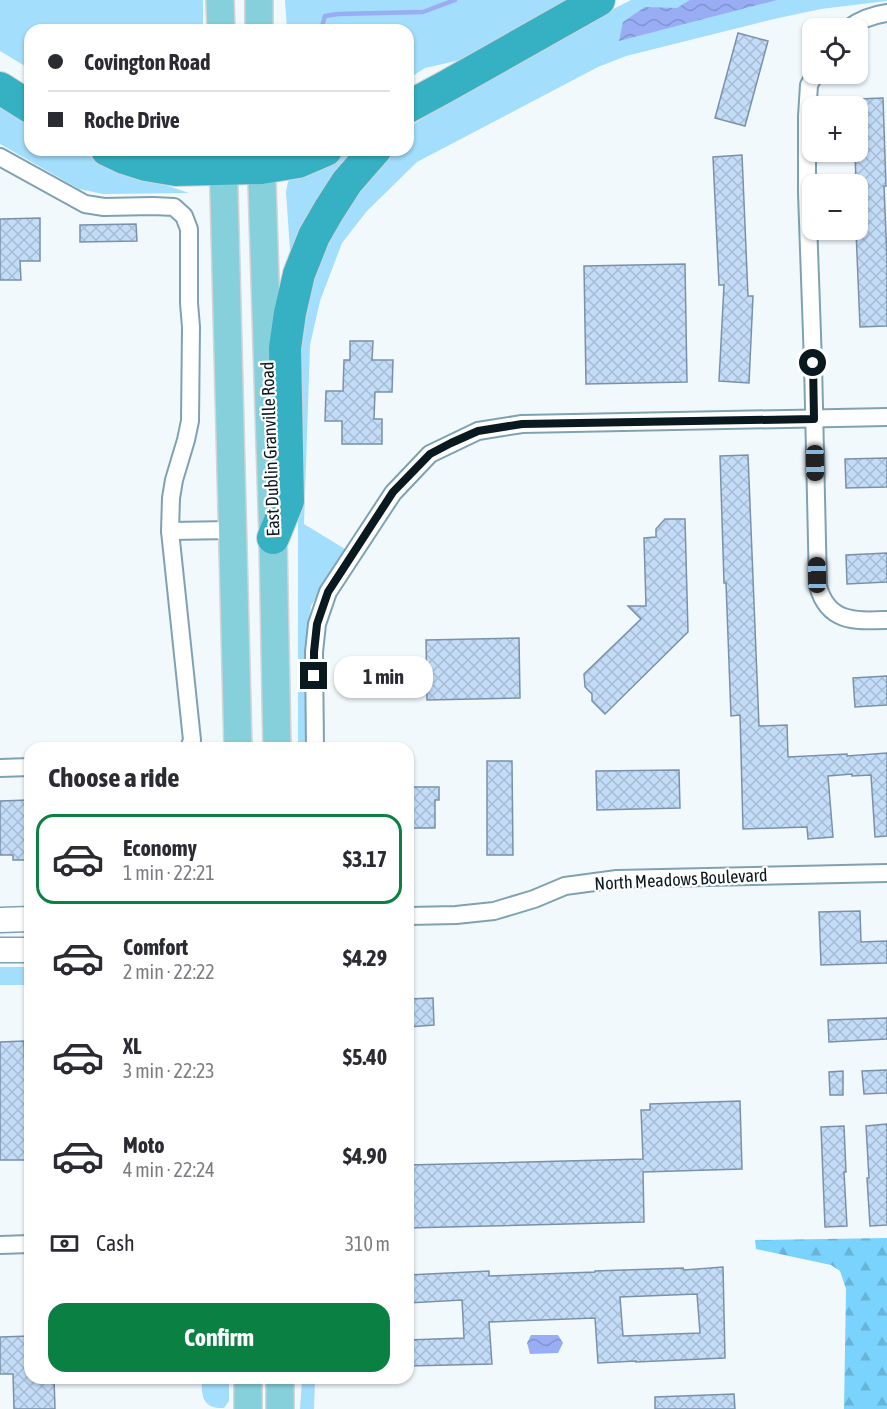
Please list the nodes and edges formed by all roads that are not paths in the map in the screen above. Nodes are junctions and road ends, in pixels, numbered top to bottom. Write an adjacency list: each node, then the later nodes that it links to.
1 (220, 0): 6 (main road)
2 (259, 0): 7 (main road)
3 (599, 0): 9 (highway)
4 (887, 12): 5 (street)
5 (867, 18)
6 (221, 24)
7 (259, 24)
8 (810, 84): 21 (street)
9 (445, 87): 12 (highway); 13 (highway)
10 (0, 88): 11 (highway)
11 (24, 103)
12 (414, 104)
13 (414, 115)
14 (120, 156): 19 (highway)
15 (312, 156): 18 (highway)
16 (370, 156): 24 (highway)
17 (0, 157): 23 (street)
18 (261, 159): 19 (highway); 24 (main road, East Dublin Granville Road)
19 (223, 160): 22 (main road)
20 (887, 417): 21 (street)
21 (814, 419): 25 (street); 29 (street)
22 (233, 530): 23 (street); 27 (main road)
23 (170, 531): 26 (street)
24 (273, 538): 28 (main road, East Dublin Granville Road)
25 (887, 620)
26 (191, 742)
27 (238, 742)
28 (277, 742)
29 (315, 742)
30 (24, 767): 31 (street)
31 (0, 768)
32 (887, 873): 33 (street, North Meadows Boulevard)
33 (414, 916)
34 (24, 919): 35 (main road)
35 (0, 920)
36 (0, 950): 37 (main road)
37 (24, 950)
38 (24, 1244): 39 (street)
39 (0, 1245)
40 (248, 1384): 42 (main road)
41 (280, 1384): 43 (main road)
42 (248, 1409)
43 (280, 1409)

